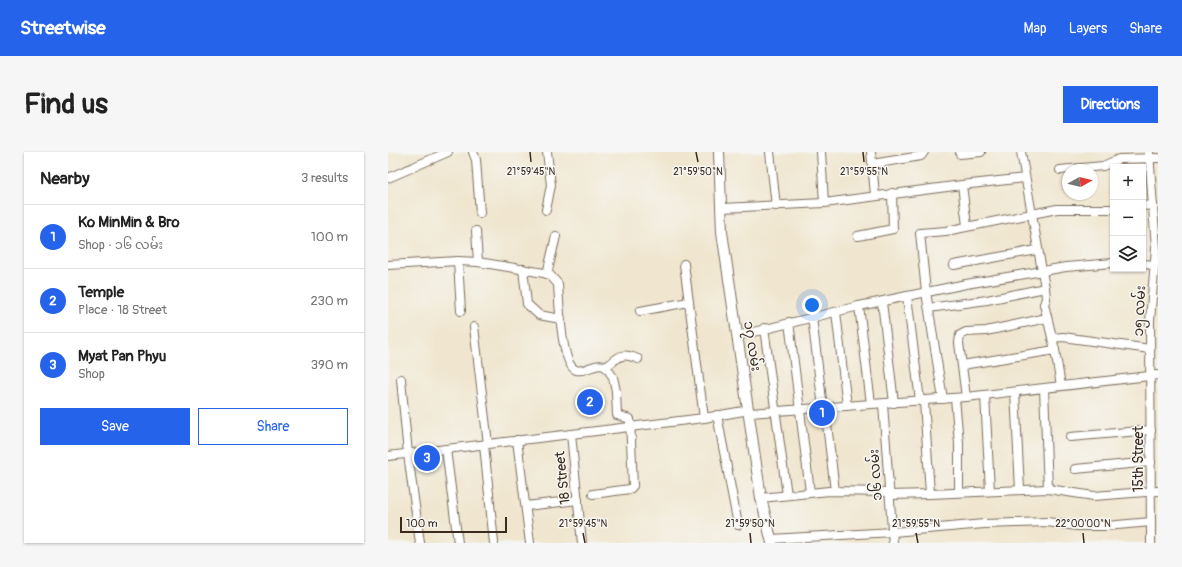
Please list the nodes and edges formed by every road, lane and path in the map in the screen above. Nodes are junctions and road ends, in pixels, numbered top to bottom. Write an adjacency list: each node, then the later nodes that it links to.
1 (448, 152): 12 (street)
2 (473, 152): 28 (street)
3 (547, 152): 27 (street)
4 (720, 152): 25 (street, ၁၇ လမ်း)
5 (770, 152): 23 (street)
6 (820, 152): 21 (street)
7 (871, 152): 14 (street)
8 (924, 152): 14 (street)
9 (960, 152): 10 (street)
10 (981, 152)
11 (1020, 152): 17 (street)
12 (439, 154): 16 (street)
13 (1152, 156): 15 (street); 22 (street, ၁၅ လမ်း)
14 (872, 164): 20 (street)
15 (1060, 170)
16 (388, 178)
17 (1025, 178): 18 (street); 29 (street)
18 (962, 185): 19 (street); 30 (street)
19 (892, 194): 20 (street); 33 (street)
20 (875, 195): 21 (street)
21 (824, 203): 23 (street)
22 (1153, 205): 24 (street); 40 (street, ၁၅ လမ်း)
23 (776, 206): 25 (street)
24 (1146, 206)
25 (722, 208): 62 (street, ၁၇ လမ်း)
26 (1110, 209): 29 (street)
27 (546, 210)
28 (480, 213)
29 (1031, 215): 30 (street); 34 (street)
30 (967, 226): 47 (street)
31 (476, 231): 36 (street)
32 (556, 236): 45 (street)
33 (858, 236)
34 (1037, 250): 42 (street); 44 (street)
35 (458, 261): 36 (street); 41 (street); 53 (street)
36 (478, 262): 43 (street)
37 (1110, 263): 44 (street)
38 (684, 264): 49 (street)
39 (1146, 264): 40 (street)
40 (1155, 264): 64 (street, ၁၅ လမ်း)
41 (388, 265)
42 (954, 266)
43 (523, 269): 45 (street); 58 (street)
44 (1040, 270): 46 (street); 47 (street)
45 (546, 274): 58 (street)
46 (1045, 288): 52 (street); 57 (street)
47 (926, 292): 48 (street); 52 (street)
48 (906, 296): 50 (street); 78 (street)
49 (689, 302): 54 (street); 88 (street)
50 (882, 302): 51 (street); 79 (street)
51 (859, 306): 55 (street); 80 (street)
52 (929, 308): 77 (street)
53 (461, 311)
54 (640, 311)
55 (836, 312): 56 (street); 82 (street)
56 (812, 317): 59 (street); 83 (street)
57 (1046, 318): 63 (street); 67 (street)
58 (562, 319): 68 (street)
59 (789, 322): 61 (street); 84 (street)
60 (474, 327): 94 (street)
61 (764, 328): 62 (street); 86 (street)
62 (737, 336): 85 (street, ၁၇ လမ်း)
63 (1052, 338): 64 (street); 65 (street)
64 (1150, 349): 69 (street, ၁၅ လမ်း)
65 (1055, 350): 67 (street); 71 (street)
66 (638, 359): 68 (street)
67 (962, 365): 75 (street)
68 (606, 367): 89 (street)
69 (1154, 375): 71 (street); 90 (street, 15th Street)
70 (401, 379): 96 (street)
71 (1061, 386): 72 (street)
72 (1044, 389): 73 (street); 100 (street)
73 (1015, 392): 74 (street); 102 (street)
74 (985, 395): 75 (street); 101 (street)
75 (966, 397): 76 (street)
76 (955, 398): 77 (street); 105 (street)
77 (942, 399): 78 (street)
78 (922, 401): 79 (street); 109 (street)
79 (894, 403): 81 (street)
80 (871, 404): 81 (street); 82 (street)
81 (883, 404): 108 (street, ၁၆ လမ်း)
82 (847, 406): 83 (street)
83 (824, 408): 84 (street); 103 (street)
84 (801, 410): 86 (street); 104 (street)
85 (750, 412): 86 (street); 87 (street); 111 (street, ၁၇ လမ်း)
86 (776, 412): 110 (street)
87 (717, 415): 88 (street); 115 (street)
88 (704, 418): 89 (street)
89 (631, 427): 91 (street); 107 (street)
90 (1151, 430): 92 (street); 98 (street, 15th Street)
91 (571, 434): 93 (street); 112 (street, 18 Street)
92 (1070, 437)
93 (517, 440): 94 (street); 113 (street)
94 (486, 444): 95 (street); 120 (street)
95 (446, 449): 96 (street); 119 (street)
96 (408, 454): 97 (street); 118 (street)
97 (388, 456)
98 (1152, 462): 99 (street); 106 (street, 15th Street)
99 (1075, 469)
100 (1048, 489): 102 (street); 106 (street)
101 (990, 490): 102 (street); 105 (street)
102 (1020, 490)
103 (835, 491): 104 (street); 108 (street)
104 (810, 492): 110 (street)
105 (959, 492): 109 (street)
106 (1155, 492): 114 (street, 15th Street)
107 (593, 494)
108 (889, 494): 109 (street); 116 (street, ၁၆ လမ်း)
109 (930, 494)
110 (788, 495): 111 (street)
111 (761, 498): 117 (street, ၁၇ လမ်း)
112 (578, 500): 113 (street); 122 (street, 18 Street)
113 (526, 506): 121 (street)
114 (1154, 520): 116 (street); 124 (street, 15th Street)
115 (738, 525)
116 (893, 532): 117 (street); 123 (street, ၁၆ လမ်း)
117 (771, 541)
118 (420, 543)
119 (458, 543)
120 (494, 543)
121 (530, 543)
122 (582, 543)
123 (893, 543)
124 (1151, 543)

